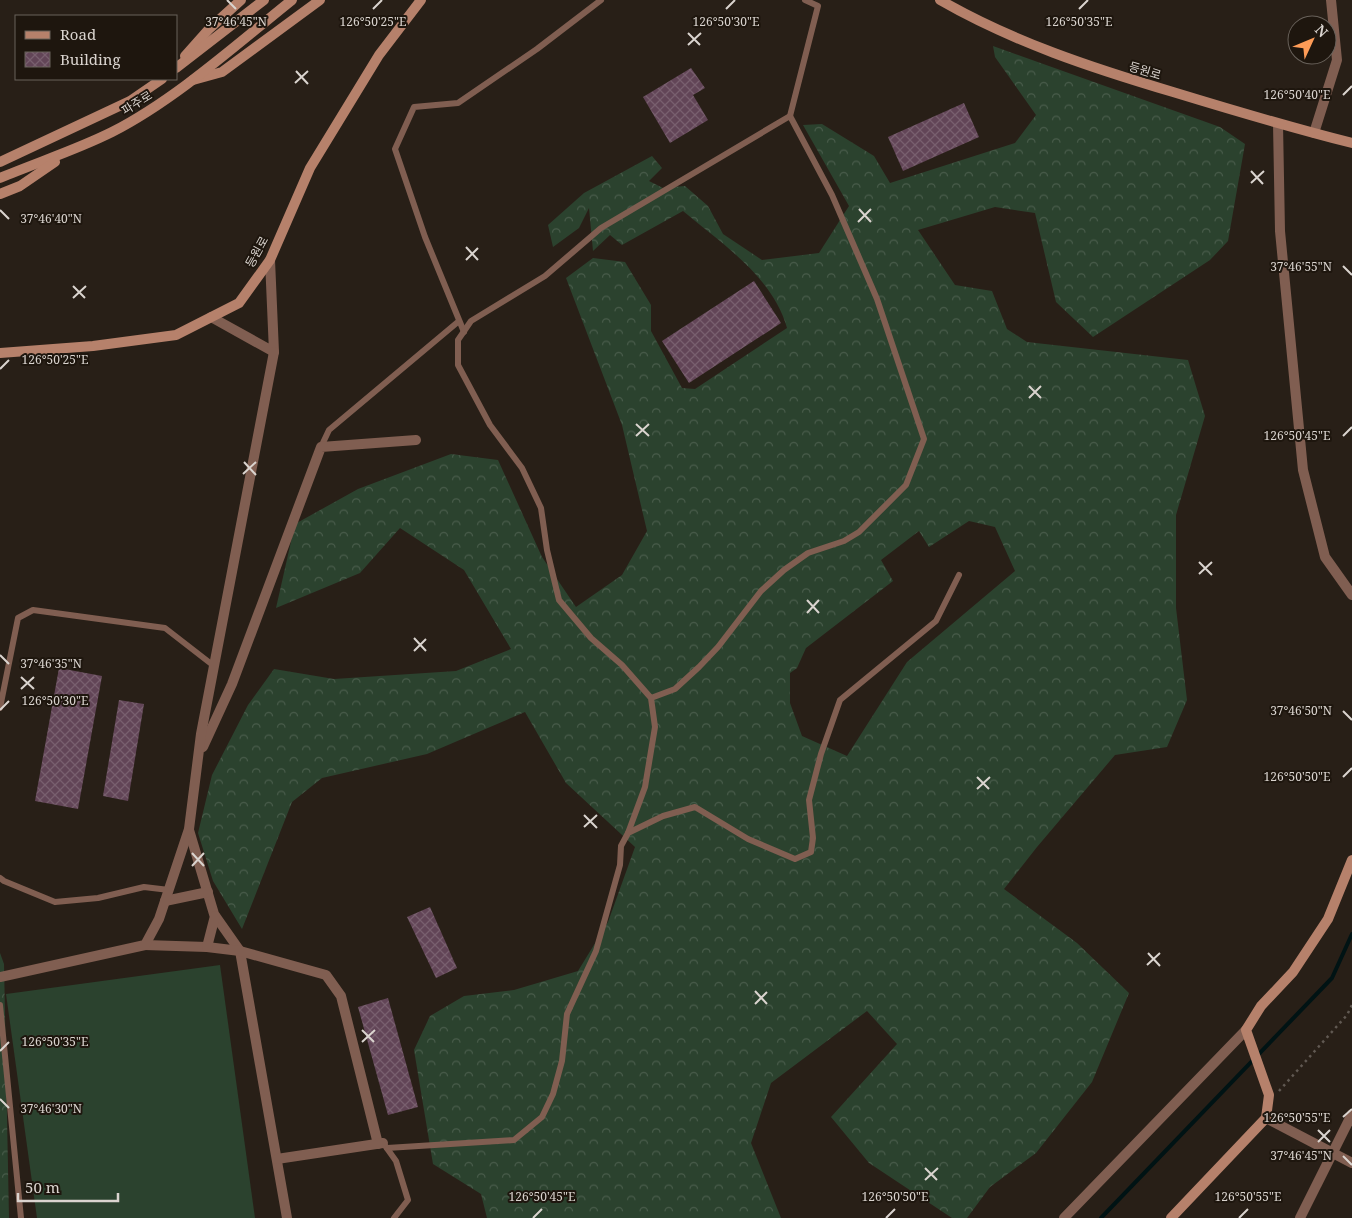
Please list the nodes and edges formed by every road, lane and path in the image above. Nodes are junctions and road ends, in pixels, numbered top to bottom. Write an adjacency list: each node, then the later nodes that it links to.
1 (241, 0): 10 (main road)
2 (264, 0): 11 (main road)
3 (292, 0): 13 (main road, 파주로)
4 (320, 0): 13 (main road)
5 (421, 0): 22 (main road, 등원로)
6 (601, 0): 24 (lane)
7 (805, 0): 14 (lane)
8 (940, 0): 15 (main road, 등원로)
9 (1331, 0): 16 (street)
10 (178, 65)
11 (178, 65)
12 (161, 80): 19 (main road, 파주로)
13 (188, 82): 18 (main road, 파주로)
14 (790, 116): 25 (lane); 33 (lane)
15 (1278, 124): 16 (main road, 등원로); 31 (street)
16 (1314, 133): 17 (main road, 등원로)
17 (1352, 142)
18 (65, 154): 20 (main road, 파주로); 21 (main road)
19 (0, 162)
20 (0, 178)
21 (0, 194)
22 (270, 260): 23 (main road, 등원로); 26 (street)
23 (212, 317): 26 (street); 27 (main road, 등원로)
24 (459, 321): 25 (lane); 29 (lane)
25 (464, 332): 33 (lane)
26 (274, 352): 32 (street)
27 (0, 353)
28 (416, 440): 29 (street)
29 (321, 447): 35 (street)
30 (959, 575): 37 (lane)
31 (1352, 595)
32 (214, 666): 34 (lane); 35 (street)
33 (651, 698): 37 (lane)
34 (0, 708)
35 (199, 756): 36 (street)
36 (189, 829): 40 (street); 41 (street)
37 (628, 833): 52 (lane)
38 (1352, 860): 49 (main road)
39 (0, 878): 40 (lane)
40 (169, 890): 42 (street)
41 (208, 892): 42 (street); 43 (street)
42 (165, 901): 44 (street)
43 (215, 916): 45 (street); 46 (street)
44 (145, 945): 45 (street); 47 (street)
45 (207, 947): 46 (street)
46 (240, 951): 52 (street); 54 (street)
47 (0, 977)
48 (0, 1005): 56 (lane)
49 (1246, 1030): 51 (main road); 59 (street)
50 (1352, 1114): 53 (street)
51 (1266, 1118): 53 (street); 60 (main road)
52 (383, 1145): 54 (street); 58 (lane)
53 (1333, 1152): 55 (street); 61 (street)
54 (277, 1159): 57 (street)
55 (1352, 1163)
56 (21, 1218)
57 (287, 1218)
58 (394, 1218)
59 (1064, 1218)
60 (1171, 1218)
61 (1300, 1218)

